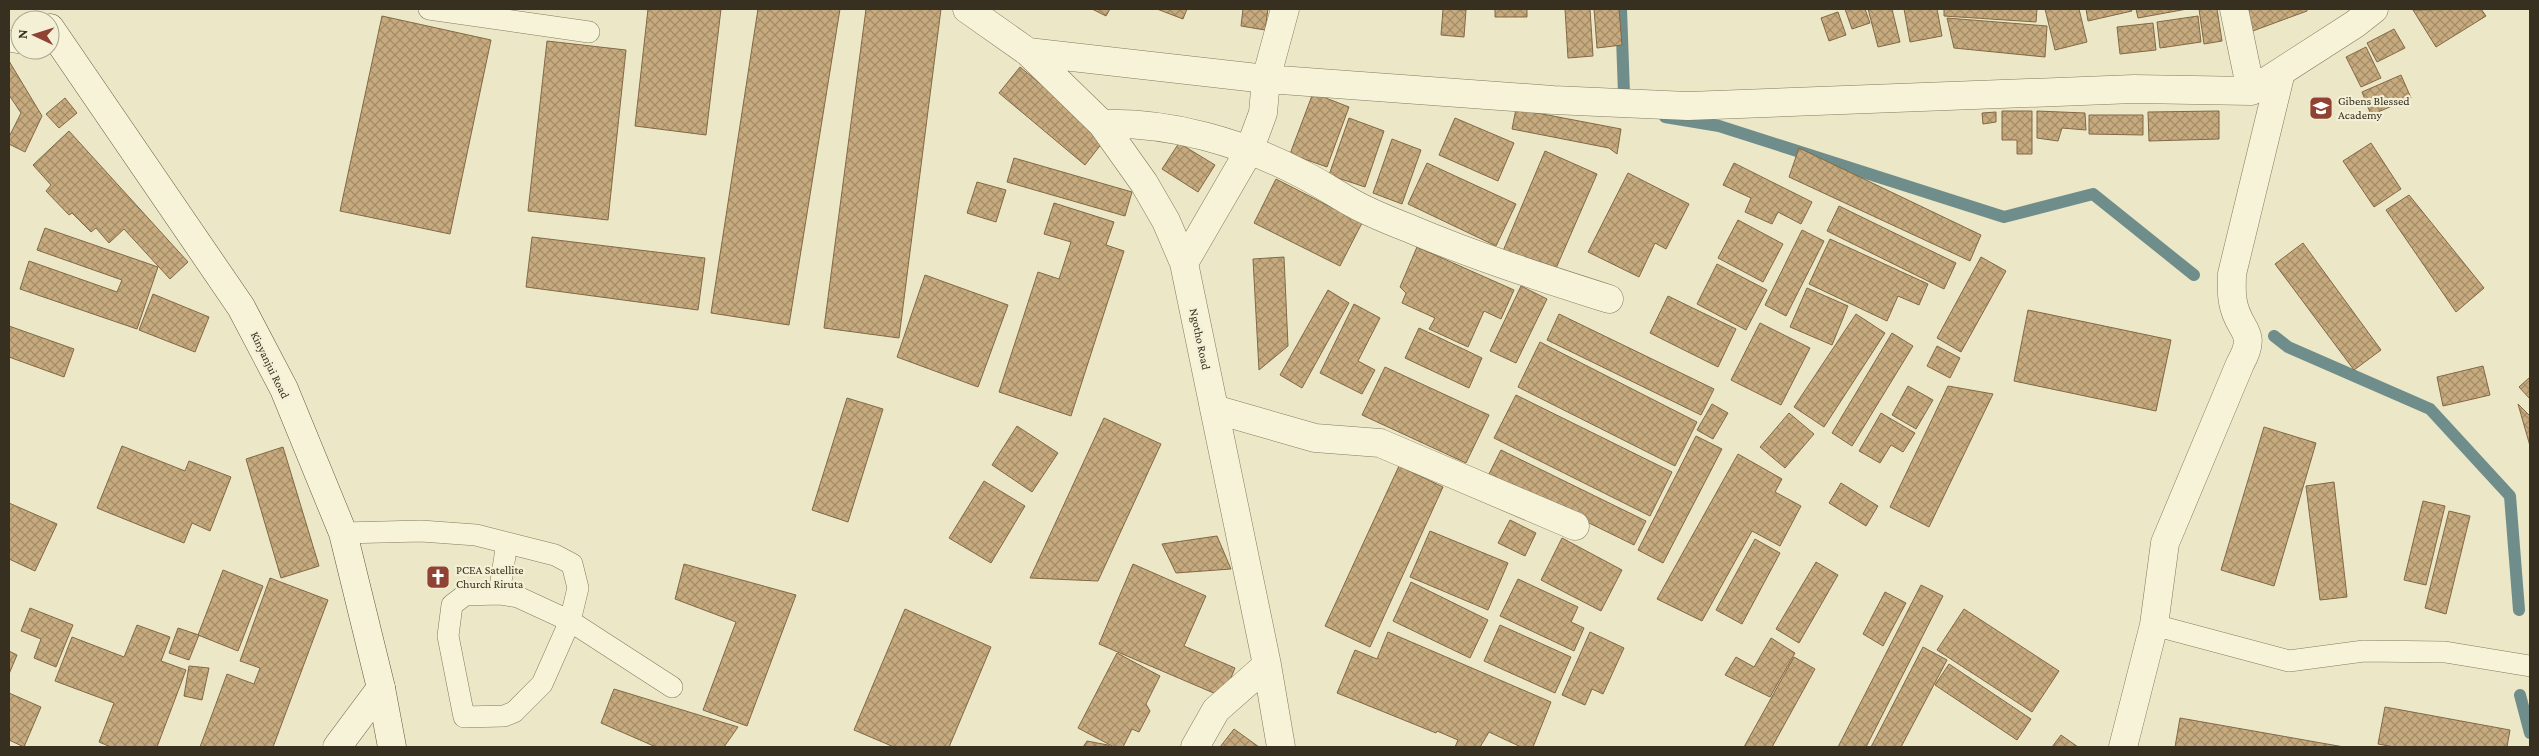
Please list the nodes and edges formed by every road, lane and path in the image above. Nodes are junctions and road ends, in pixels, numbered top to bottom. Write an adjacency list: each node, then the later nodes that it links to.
1 (429, 9): 6 (lane)
2 (970, 9): 7 (street, Ngotho Road)
3 (1285, 9): 10 (street)
4 (2234, 9): 11 (street)
5 (2374, 9): 9 (street)
6 (589, 32)
7 (1028, 52): 10 (street); 12 (street, Ngotho Road)
8 (60, 53): 18 (street, Kinyanjui Road)
9 (2281, 72): 11 (street); 22 (street)
10 (1266, 80): 11 (street); 13 (street)
11 (2251, 91)
12 (1102, 124): 13 (street); 14 (street, Ngotho Road)
13 (1249, 151): 14 (street); 15 (street)
14 (1184, 263): 16 (street, Ngotho Road)
15 (1609, 299)
16 (1214, 409): 17 (street); 23 (street, Ngotho Road)
17 (1575, 526)
18 (343, 533): 19 (lane); 25 (street, Kinyanjui Road)
19 (507, 543): 20 (lane); 21 (lane)
20 (499, 594): 21 (lane); 21 (lane)
21 (570, 621): 26 (lane)
22 (2154, 625): 24 (lane); 31 (street)
23 (1266, 665): 29 (street); 30 (street, Ngotho Road)
24 (2530, 666)
25 (381, 688): 27 (street); 28 (street, Kinyanjui Road)
26 (672, 688)
27 (337, 747)
28 (392, 747)
29 (1195, 747)
30 (1281, 747)
31 (2123, 747)

